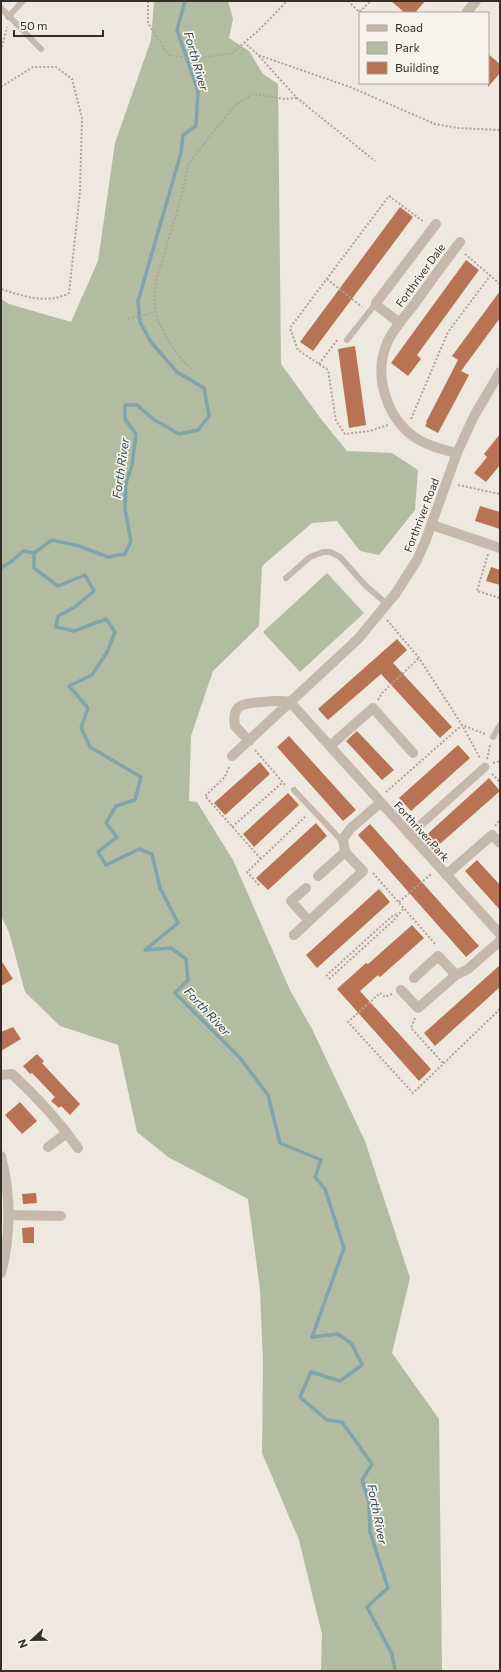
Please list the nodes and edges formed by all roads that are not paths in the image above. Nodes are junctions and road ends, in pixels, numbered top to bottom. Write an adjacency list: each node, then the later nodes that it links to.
1 (23, 1): 5 (lane)
2 (476, 1): 4 (street)
3 (1, 8): 5 (lane)
4 (467, 12)
5 (8, 17): 6 (lane)
6 (41, 49)
7 (434, 227): 9 (street, Forthriver Dale)
8 (458, 244): 10 (street, Forthriver Dale)
9 (376, 303): 10 (street, Forthriver Dale); 11 (lane, Forthriver Dale)
10 (400, 323): 13 (street, Forthriver Dale)
11 (347, 340)
12 (500, 372): 13 (street, Forthriver Road)
13 (457, 453): 14 (street, Forthriver Road)
14 (432, 525): 15 (street); 17 (street, Forthriver Road)
15 (495, 547)
16 (286, 578): 17 (lane)
17 (384, 609): 18 (street, Forthriver Road)
18 (290, 702): 21 (street, Forthriver Road); 21 (street); 22 (street, Forthriver Park)
19 (500, 726): 20 (lane)
20 (493, 736)
21 (249, 741): 24 (street, Forthriver Road)
22 (330, 746): 23 (street); 27 (street, Forthriver Park)
23 (413, 754)
24 (232, 756)
25 (485, 766): 28 (street)
26 (294, 790): 29 (lane)
27 (380, 803): 28 (street, Forthriver Park); 29 (street, Forthriver Park)
28 (409, 835): 32 (street, Forthriver Park)
29 (343, 842): 31 (street)
30 (500, 843): 32 (street, Forthriver Park)
31 (345, 852): 33 (street); 35 (street)
32 (446, 875): 36 (street, Forthriver Park)
33 (318, 876)
34 (306, 888): 35 (street)
35 (309, 921): 37 (street)
36 (500, 934)
37 (294, 935)
38 (500, 941): 39 (street)
39 (456, 975): 40 (street); 41 (street)
40 (414, 978)
41 (401, 990)
42 (1, 1075): 43 (street)
43 (67, 1133): 44 (street); 45 (street)
44 (48, 1147)
45 (78, 1148)
46 (1, 1156): 47 (street)
47 (3, 1177): 48 (street)
48 (8, 1215): 49 (street); 50 (street)
49 (61, 1216)
50 (1, 1273)

